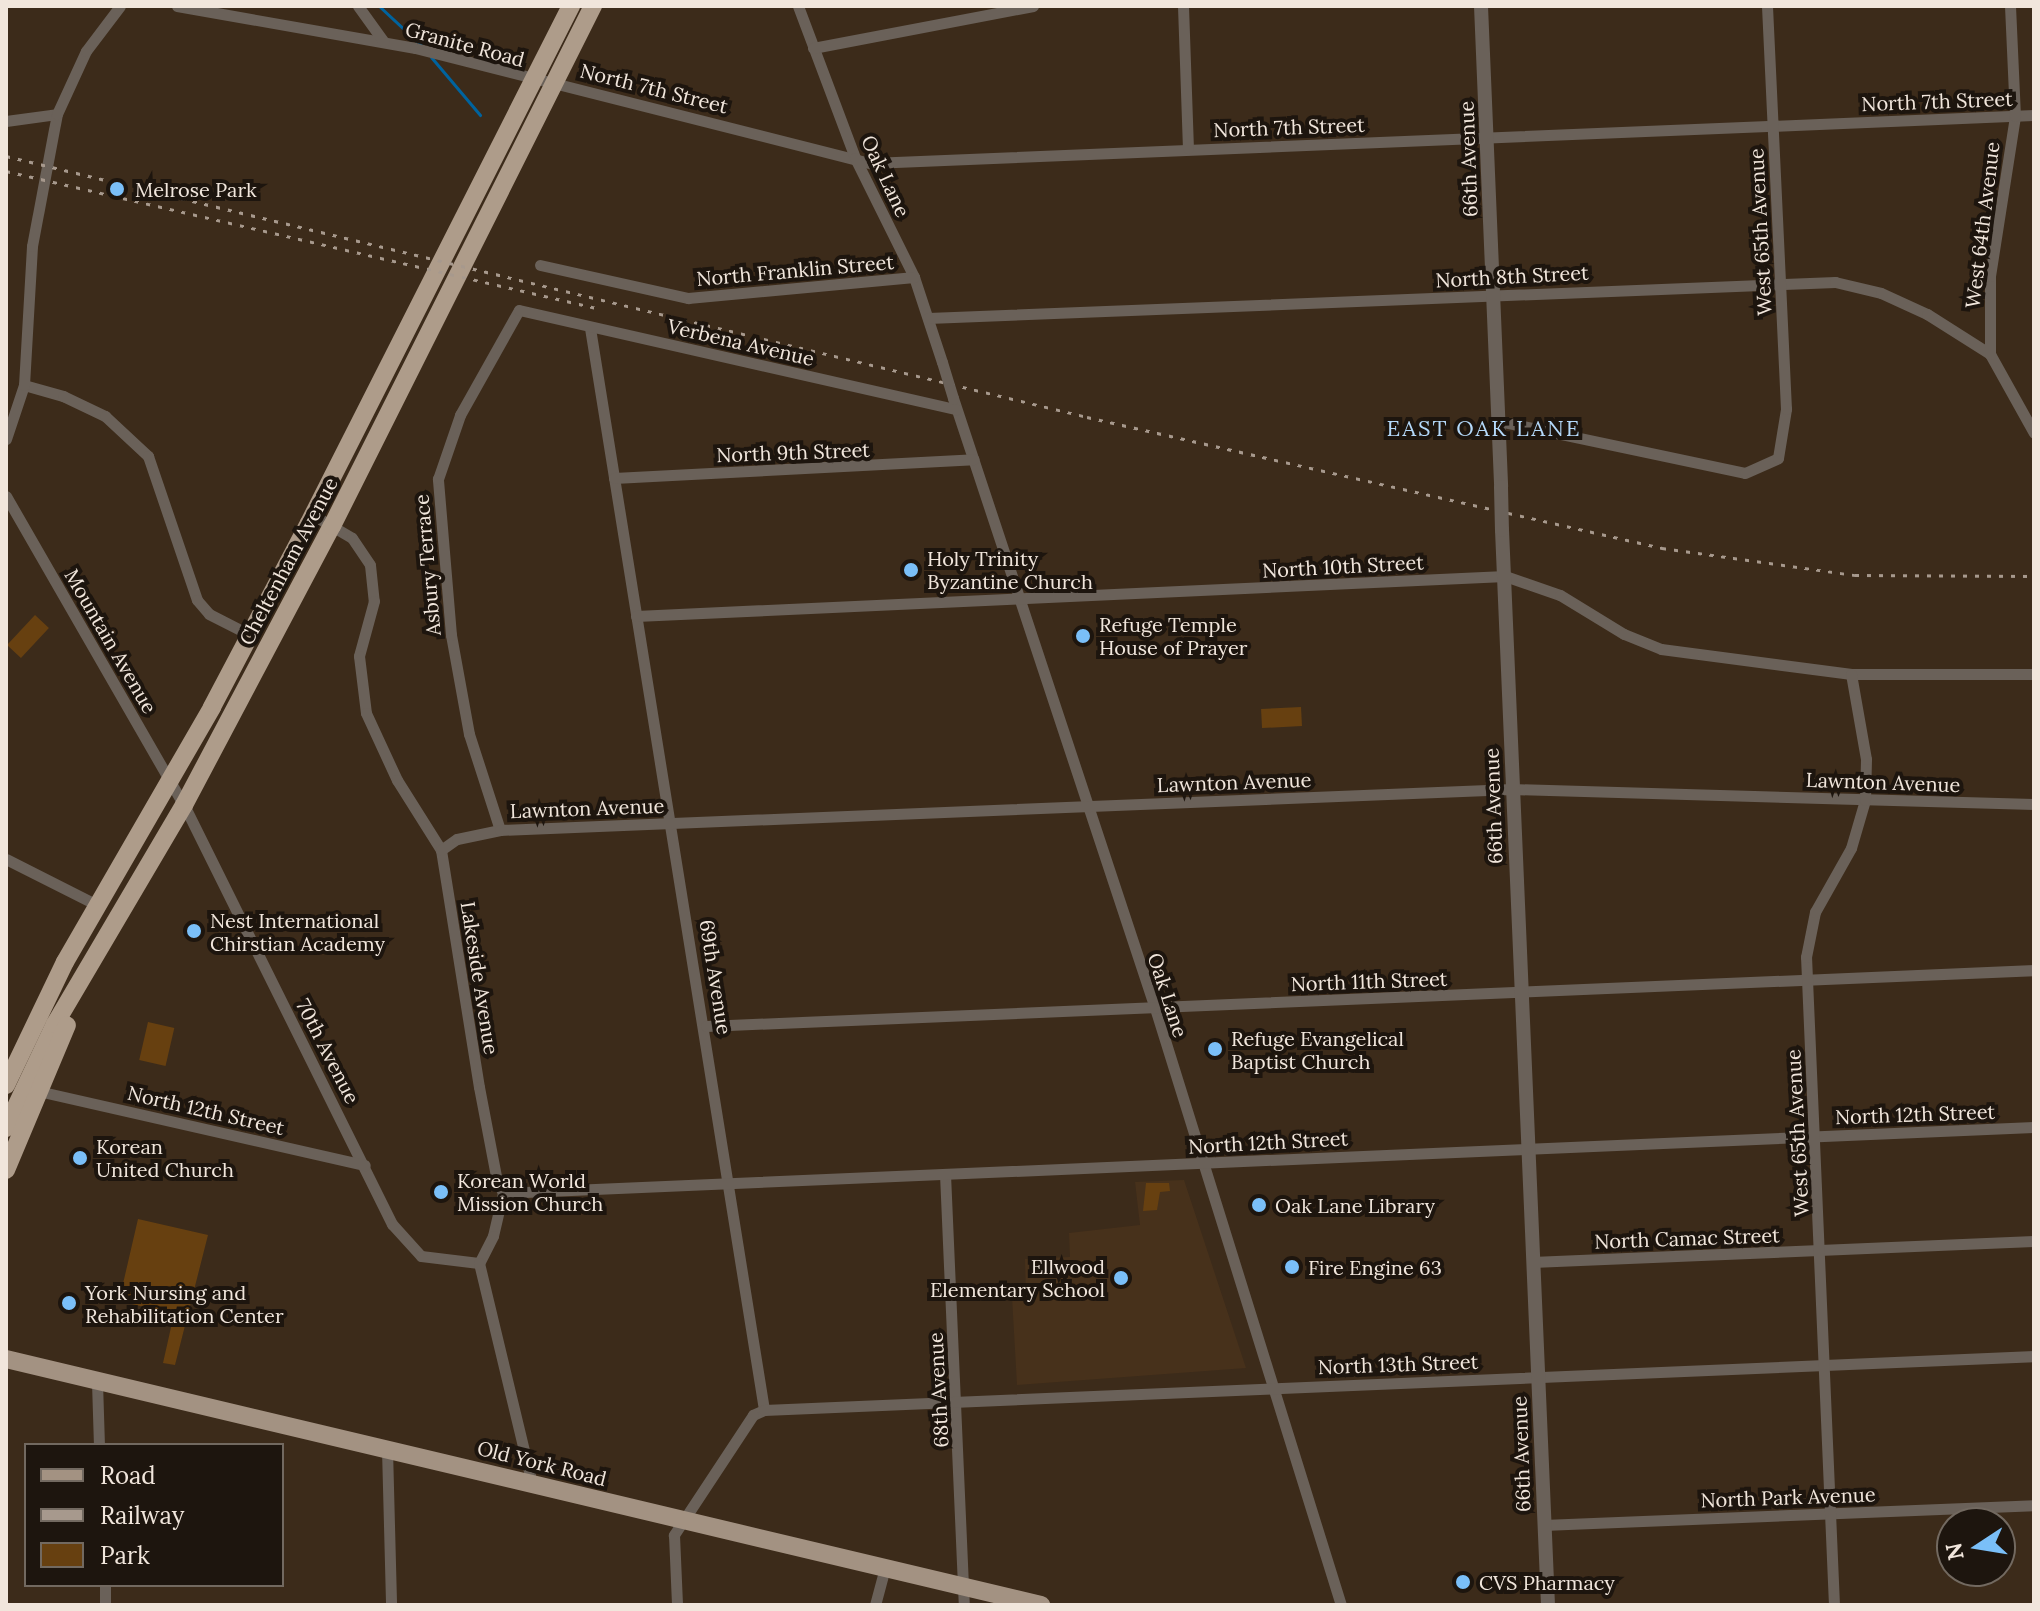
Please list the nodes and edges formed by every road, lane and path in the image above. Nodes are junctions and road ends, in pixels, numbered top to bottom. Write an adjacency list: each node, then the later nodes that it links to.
1 (120, 6): 16 (street)
2 (177, 6): 12 (street, Granite Road)
3 (358, 6): 12 (street)
4 (571, 6): 14 (highway, Cheltenham Avenue)
5 (593, 6): 15 (highway, Cheltenham Avenue)
6 (798, 6): 13 (street, Oak Lane)
7 (1033, 6): 13 (street)
8 (1183, 6): 22 (street)
9 (1481, 6): 21 (street, 66th Avenue)
10 (1767, 6): 20 (street, West 65th Avenue)
11 (2010, 6): 18 (street, West 64th Avenue)
12 (384, 42): 14 (street, Granite Road)
13 (813, 48): 23 (street, Oak Lane)
14 (535, 81): 15 (street, Granite Road); 40 (highway, Cheltenham Avenue)
15 (556, 82): 23 (street, North 7th Street); 41 (highway, Cheltenham Avenue)
16 (57, 114): 19 (street); 32 (street)
17 (2034, 115): 18 (street, North 7th Street)
18 (2015, 116): 20 (street, North 7th Street); 31 (street, West 64th Avenue)
19 (6, 121)
20 (1773, 125): 21 (street, North 7th Street); 26 (street, West 65th Avenue)
21 (1487, 138): 22 (street, North 7th Street); 27 (street, 66th Avenue)
22 (1188, 148): 23 (street, North 7th Street)
23 (855, 158): 25 (street, Oak Lane)
24 (540, 265): 25 (street, North Franklin Street)
25 (914, 277): 29 (street, Oak Lane)
26 (1780, 281): 27 (street, North 8th Street); 31 (street, North 8th Street); 34 (street, West 65th Avenue)
27 (1493, 295): 29 (street, North 8th Street); 34 (street, 66th Avenue)
28 (519, 310): 30 (street, Verbena Avenue); 55 (street, Asbury Terrace)
29 (928, 318): 33 (street, Oak Lane, bridge)
30 (590, 328): 33 (street, Verbena Avenue); 38 (street, 69th Avenue)
31 (1990, 354): 35 (street, North 8th Street)
32 (24, 385): 36 (street); 45 (street)
33 (955, 404): 37 (street, Oak Lane)
34 (1499, 421): 42 (street, 66th Avenue, bridge)
35 (2034, 433)
36 (6, 439)
37 (973, 459): 38 (street, North 9th Street); 43 (street, Oak Lane)
38 (614, 478): 44 (street, 69th Avenue)
39 (6, 496): 48 (street, Mountain Avenue)
40 (313, 515): 41 (street, Lakeside Avenue); 45 (highway, Cheltenham Avenue)
41 (332, 526): 52 (highway, Cheltenham Avenue); 56 (street, Lakeside Avenue)
42 (1505, 576): 43 (street, North 10th Street); 46 (street, North 10th Street); 49 (street, 66th Avenue)
43 (1019, 599): 44 (street, North 10th Street); 53 (street, Oak Lane)
44 (636, 616): 54 (street, 69th Avenue)
45 (250, 635): 48 (highway, Cheltenham Avenue)
46 (1851, 674): 47 (street, North 10th Street); 50 (street, West 65th Avenue)
47 (2034, 674)
48 (170, 781): 52 (street, Mountain Avenue); 58 (highway, Cheltenham Avenue)
49 (1512, 789): 50 (street, Lawnton Avenue); 53 (street, Lawnton Avenue); 63 (street, 66th Avenue)
50 (1865, 800): 51 (street, Lawnton Avenue); 62 (street, West 65th Avenue)
51 (2034, 804)
52 (184, 805): 59 (highway, Cheltenham Avenue); 74 (street, 70th Avenue)
53 (1087, 805): 54 (street, Lawnton Avenue); 64 (street, Oak Lane)
54 (672, 822): 55 (street, Lawnton Avenue); 65 (street, 69th Avenue)
55 (500, 830): 56 (street, Lawnton Avenue)
56 (441, 850): 78 (street, Lakeside Avenue)
57 (6, 859): 58 (street)
58 (99, 906): 60 (highway, Cheltenham Avenue)
59 (101, 948): 68 (highway); 70 (highway, Cheltenham Avenue)
60 (65, 962): 66 (highway); 67 (highway, Cheltenham Avenue)
61 (2034, 970): 62 (street, North 11th Street)
62 (1807, 980): 63 (street, North 11th Street); 71 (street, West 65th Avenue)
63 (1521, 993): 64 (street, North 11th Street); 72 (street, 66th Avenue)
64 (1155, 1008): 65 (street, North 11th Street); 73 (street, Oak Lane)
65 (706, 1026): 77 (street, 69th Avenue)
66 (6, 1056)
67 (6, 1085)
68 (38, 1091): 74 (street, North 12th Street); 75 (highway)
69 (2034, 1127): 71 (street, North 12th Street)
70 (6, 1128)
71 (1815, 1136): 72 (street, North 12th Street); 80 (street, West 65th Avenue)
72 (1529, 1148): 73 (street, North 12th Street); 81 (street, 66th Avenue)
73 (1200, 1163): 76 (street, North 12th Street); 88 (street, Oak Lane)
74 (365, 1165): 82 (street, 70th Avenue)
75 (6, 1170)
76 (945, 1174): 77 (street, North 12th Street); 89 (street, 68th Avenue)
77 (729, 1184): 78 (street, North 12th Street); 90 (street, 69th Avenue)
78 (503, 1193): 82 (street, Lakeside Avenue)
79 (2034, 1241): 80 (street, North Camac Street)
80 (1821, 1251): 81 (street, North Camac Street); 85 (street, West 65th Avenue)
81 (1532, 1262): 86 (street, 66th Avenue)
82 (479, 1263): 93 (street)
83 (2034, 1356): 85 (street, North 13th Street)
84 (6, 1361): 87 (main road, Old York Road)
85 (1825, 1364): 86 (street, North 13th Street); 95 (street, West 65th Avenue)
86 (1538, 1376): 88 (street, North 13th Street); 97 (street, 66th Avenue)
87 (97, 1382): 91 (street); 92 (main road, Old York Road)
88 (1272, 1387): 89 (street, North 13th Street); 104 (street, Oak Lane)
89 (957, 1403): 90 (street, North 13th Street); 99 (street, 68th Avenue)
90 (764, 1410): 96 (street)
91 (99, 1443)
92 (387, 1449): 93 (main road, Old York Road); 100 (street)
93 (532, 1483): 96 (main road, Old York Road)
94 (2034, 1505): 95 (street, North Park Avenue)
95 (1830, 1514): 97 (street, North Park Avenue); 106 (street, West 65th Avenue)
96 (682, 1520): 98 (main road, Old York Road); 101 (street)
97 (1543, 1525): 105 (street, 66th Avenue)
98 (885, 1568): 99 (main road, Old York Road); 102 (street)
99 (964, 1596): 103 (main road, Old York Road)
100 (391, 1605)
101 (677, 1605)
102 (875, 1605)
103 (1041, 1605)
104 (1341, 1605)
105 (1548, 1605)
106 (1834, 1605)

